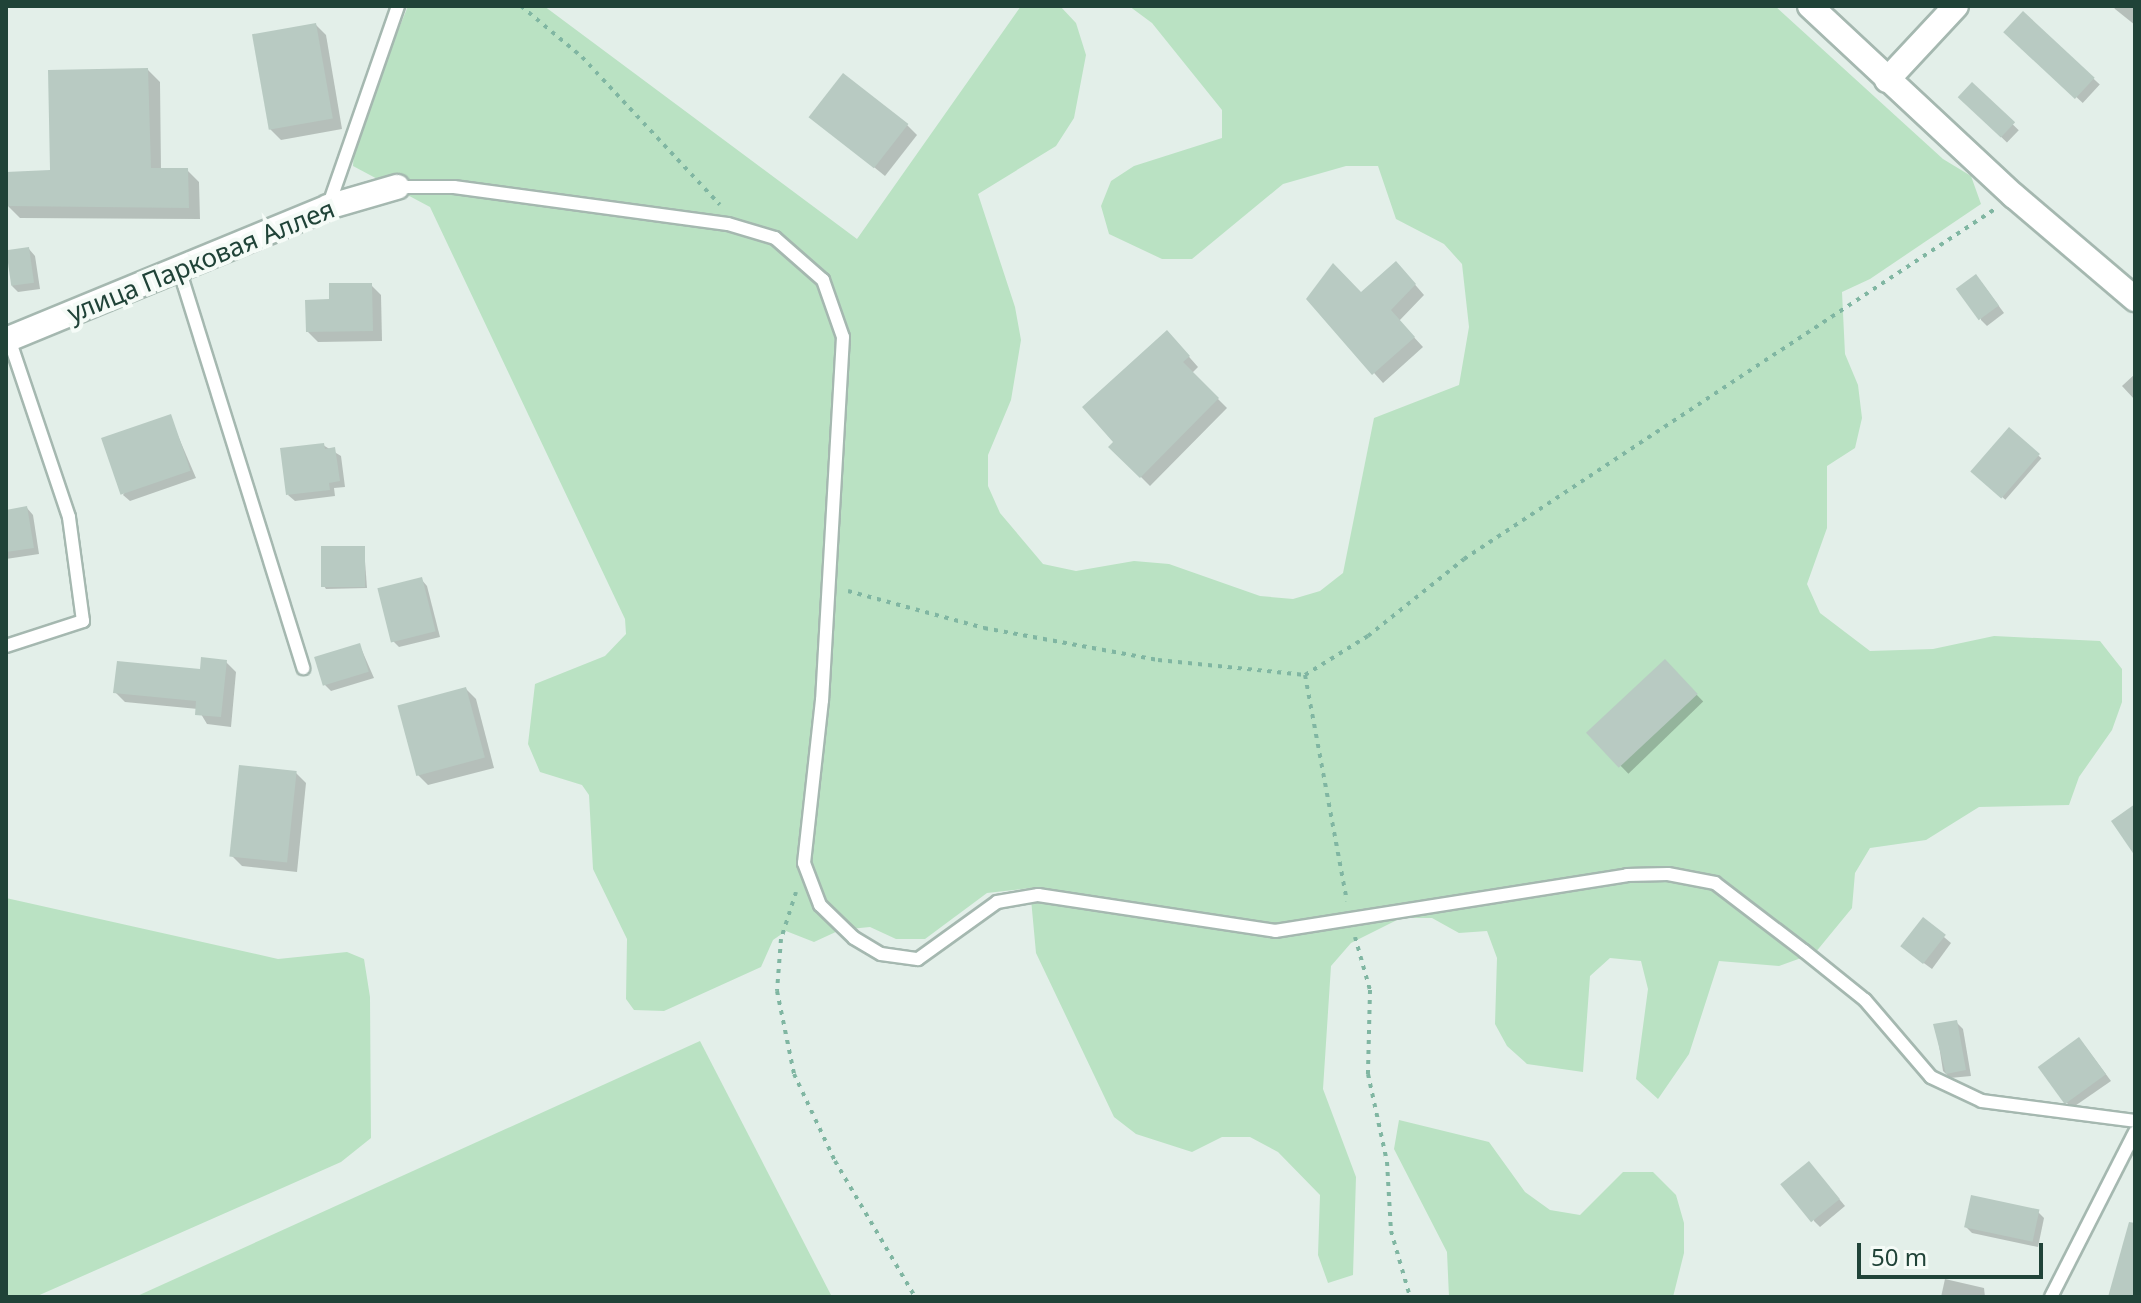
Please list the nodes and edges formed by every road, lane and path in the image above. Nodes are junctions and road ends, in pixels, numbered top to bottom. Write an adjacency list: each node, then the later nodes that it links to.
1 (398, 6): 8 (lane)
2 (521, 6): 9 (path)
3 (1810, 6): 5 (street)
4 (1956, 6): 5 (street)
5 (1887, 80): 7 (street)
6 (397, 187): 8 (street, улица Парковая Аллея); 9 (lane)
7 (2014, 196): 11 (street); 16 (path)
8 (328, 207): 10 (street, улица Парковая Аллея)
9 (744, 229): 13 (lane)
10 (180, 272): 12 (street, улица Парковая Аллея); 15 (lane)
11 (2135, 299)
12 (8, 340): 14 (lane)
13 (830, 586): 16 (path); 17 (lane)
14 (6, 646)
15 (303, 668)
16 (1305, 675): 18 (path)
17 (804, 863): 18 (lane); 21 (path)
18 (1350, 921): 19 (lane); 22 (path)
19 (2135, 1121)
20 (2135, 1132): 23 (lane)
21 (915, 1297)
22 (1410, 1297)
23 (2051, 1297)

